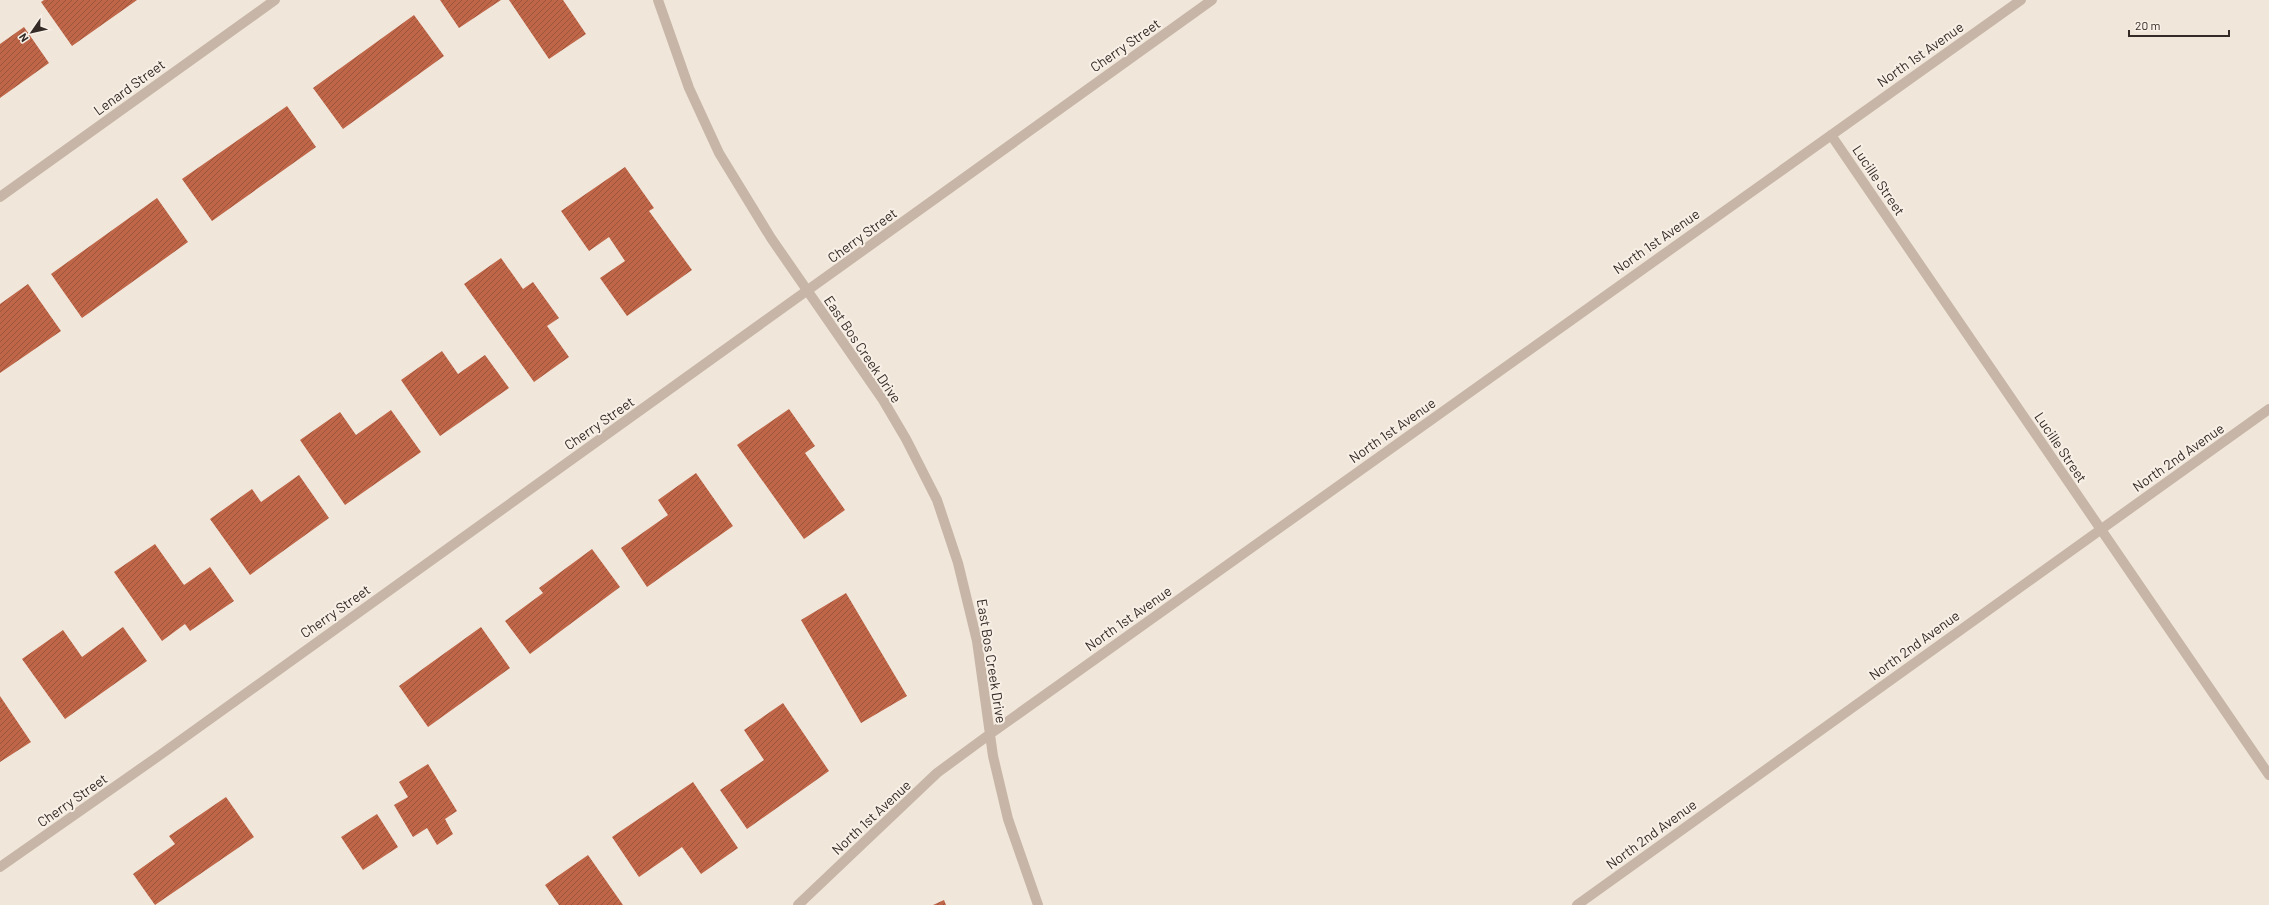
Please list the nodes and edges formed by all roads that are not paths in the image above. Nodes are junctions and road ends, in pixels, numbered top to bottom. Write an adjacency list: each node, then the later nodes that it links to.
1 (275, 0): 6 (street, Lenard Street)
2 (658, 0): 7 (street, East Bos Creek Drive)
3 (1212, 0): 7 (street, Cherry Street)
4 (2021, 0): 5 (street, North 1st Avenue)
5 (1831, 135): 9 (street, Lucille Street); 10 (street, North 1st Avenue)
6 (0, 197)
7 (808, 292): 10 (street, East Bos Creek Drive); 12 (street, Cherry Street)
8 (2269, 409): 9 (street, North 2nd Avenue)
9 (2100, 529): 11 (street, Lucille Street); 15 (street, North 2nd Avenue)
10 (990, 734): 13 (street, North 1st Avenue); 14 (street, East Bos Creek Drive)
11 (2269, 775)
12 (0, 867)
13 (798, 905)
14 (1038, 905)
15 (1577, 905)

